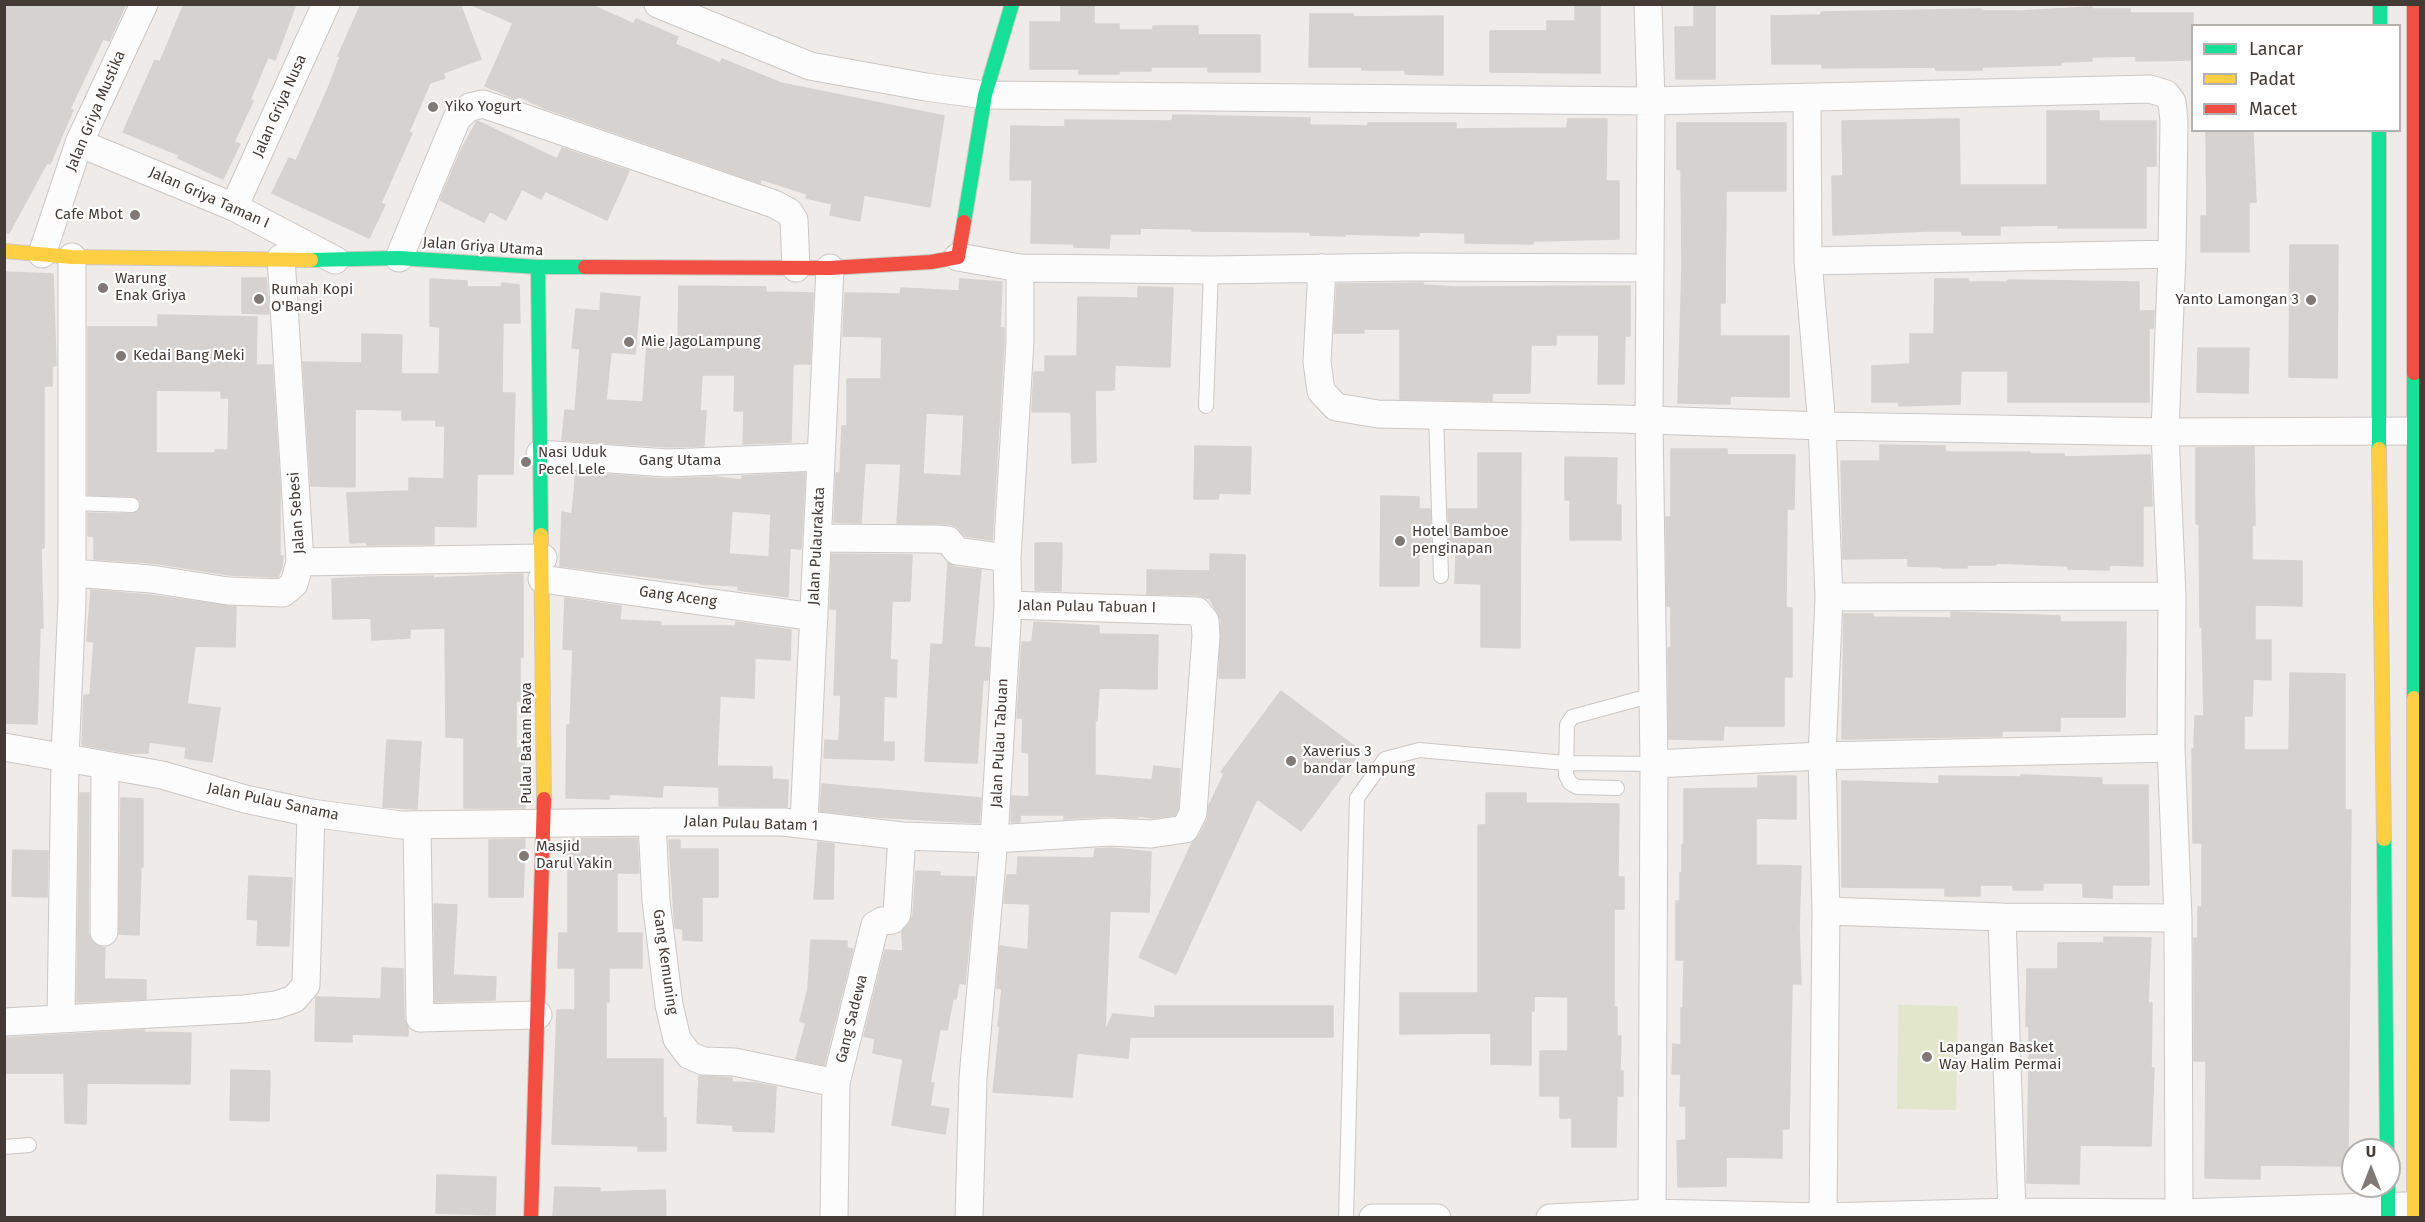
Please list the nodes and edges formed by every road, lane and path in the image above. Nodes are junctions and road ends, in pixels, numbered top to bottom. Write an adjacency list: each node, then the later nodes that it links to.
1 (144, 4): 14 (street, Jalan Griya Mustika)
2 (326, 4): 15 (street, Jalan Griya Nusa)
3 (658, 4): 10 (street)
4 (1012, 4): 10 (street)
5 (1648, 4): 12 (street)
6 (2380, 4): 8 (street)
7 (2414, 4): 9 (street)
8 (2380, 24)
9 (2417, 58): 16 (street)
10 (985, 95): 12 (street); 21 (street)
11 (1807, 99): 12 (street); 19 (street); 25 (street)
12 (1650, 101): 31 (street)
13 (2379, 132): 40 (street)
14 (79, 143): 15 (street, Jalan Griya Taman I); 18 (street, Jalan Griya Mustika)
15 (234, 207): 24 (street, Jalan Griya Taman I)
16 (2417, 245): 33 (street)
17 (4, 251): 18 (street, Jalan Griya Utama)
18 (42, 254): 20 (street, Jalan Griya Utama)
19 (2172, 254): 25 (street); 39 (street)
20 (72, 257): 22 (street, Jalan Griya Utama); 43 (street)
21 (958, 257): 28 (street, Jalan Griya Utama); 29 (street)
22 (281, 258): 24 (street, Jalan Griya Utama); 47 (street, Jalan Sebesi)
23 (399, 258): 24 (street, Jalan Griya Utama); 26 (street, Jalan Griya Utama); 27 (street)
24 (336, 260)
25 (1808, 261): 37 (street)
26 (538, 267): 27 (street, Jalan Griya Utama); 41 (street, Pulau Batam Raya)
27 (796, 268): 28 (street, Jalan Griya Utama)
28 (830, 268): 42 (street, Jalan Pulaurakata)
29 (1020, 268): 32 (street); 46 (street, Jalan Pulau Tabuan)
30 (1322, 268): 31 (street); 32 (street); 35 (street)
31 (1650, 268): 36 (street)
32 (1211, 270): 34 (lane)
33 (2417, 320): 38 (street)
34 (1206, 406)
35 (1436, 414): 36 (street); 50 (lane)
36 (1649, 420): 37 (street); 55 (street)
37 (1821, 426): 39 (street); 52 (street)
38 (2415, 431): 40 (street); 83 (street)
39 (2165, 432): 40 (street); 51 (street)
40 (2379, 432): 79 (street)
41 (540, 454): 42 (street, Gang Utama); 48 (street, Pulau Batam Raya)
42 (821, 457): 45 (street, Jalan Pulaurakata)
43 (72, 504): 44 (lane); 49 (street)
44 (132, 505)
45 (817, 538): 46 (street); 54 (street, Jalan Pulaurakata)
46 (1007, 558): 53 (street, Jalan Pulau Tabuan)
47 (300, 562): 48 (street, Jalan Sebesi); 49 (street)
48 (542, 569): 54 (street, Gang Aceng); 66 (street, Pulau Batam Raya)
49 (72, 573): 59 (street)
50 (1441, 576)
51 (2172, 596): 52 (street); 57 (street)
52 (1829, 597): 58 (street)
53 (1008, 605): 70 (street, Jalan Pulau Tabuan); 70 (street, Jalan Pulau Tabuan I)
54 (814, 617): 67 (street, Jalan Pulaurakata)
55 (1653, 695): 60 (lane); 61 (street)
56 (4, 747): 59 (street, Jalan Pulau Sanama)
57 (2171, 748): 58 (street); 73 (street)
58 (1822, 756): 61 (street); 71 (street)
59 (65, 757): 62 (street, Jalan Pulau Sanama); 76 (street)
60 (1566, 763): 61 (lane); 63 (lane); 92 (lane)
61 (1654, 764): 85 (street)
62 (105, 765): 64 (street, Jalan Pulau Sanama); 74 (street)
63 (1617, 788)
64 (311, 813): 68 (street, Jalan Pulau Sanama); 76 (street)
65 (652, 822): 66 (street, Jalan Pulau Batam 1); 67 (street, Jalan Pulau Batam 1); 78 (street, Gang Kemuning)
66 (544, 824): 68 (street, Jalan Pulau Sanama); 75 (street, Pulau Batam Raya)
67 (804, 824): 69 (street, Jalan Pulau Batam 1)
68 (417, 825): 75 (street)
69 (902, 836): 70 (street, Jalan Pulau Batam 1); 78 (street, Gang Sadewa)
70 (994, 839): 91 (street, Jalan Pulau Tabuan)
71 (1826, 911): 72 (street); 88 (street)
72 (2002, 917): 73 (street); 84 (street)
73 (2178, 918): 86 (street)
74 (104, 932)
75 (538, 1015): 89 (street, Pulau Batam Raya)
76 (61, 1017): 77 (street)
77 (4, 1022)
78 (836, 1083): 90 (street, Gang Sadewa)
79 (2387, 1138)
80 (29, 1145): 81 (lane)
81 (4, 1147)
82 (2388, 1204): 83 (street); 86 (street)
83 (2415, 1211)
84 (2012, 1212): 86 (street); 88 (street)
85 (1652, 1215): 88 (street); 95 (street)
86 (2179, 1215)
87 (1410, 1217): 93 (street); 94 (street)
88 (1823, 1217)
89 (531, 1218)
90 (834, 1218)
91 (969, 1218)
92 (1346, 1218)
93 (1373, 1218)
94 (1437, 1218)
95 (1550, 1218)

